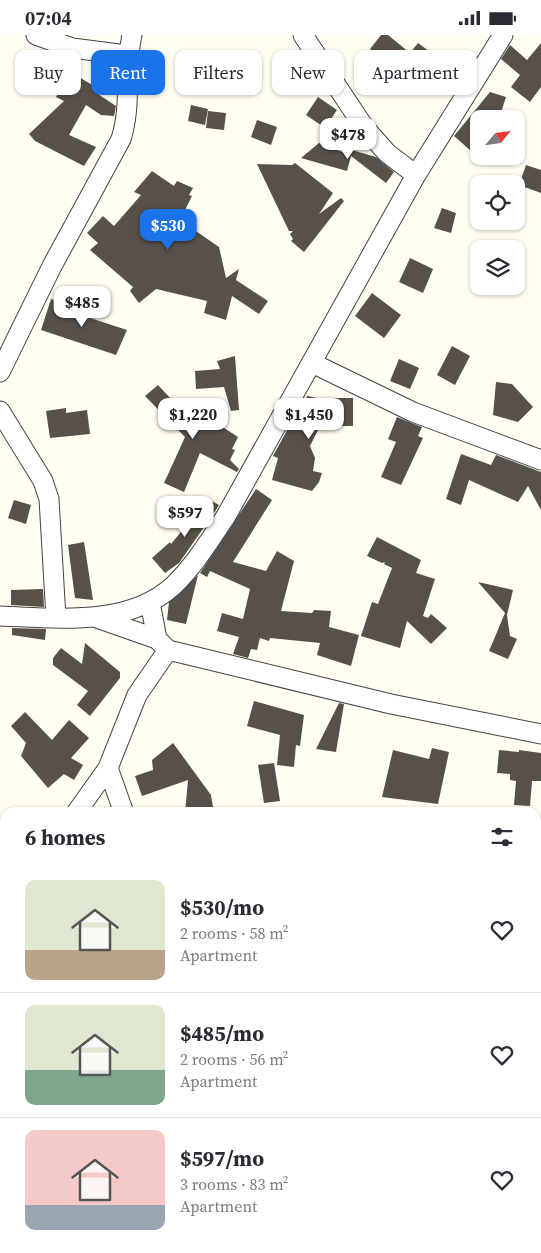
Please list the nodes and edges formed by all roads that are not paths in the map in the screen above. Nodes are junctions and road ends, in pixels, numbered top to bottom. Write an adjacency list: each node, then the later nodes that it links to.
1 (36, 35): 5 (street)
2 (132, 35): 6 (street)
3 (303, 35): 8 (street)
4 (503, 35): 8 (street)
5 (91, 50)
6 (128, 50)
7 (126, 95): 10 (street)
8 (416, 175): 9 (street)
9 (312, 363): 12 (street); 13 (street)
10 (0, 372)
11 (0, 411): 16 (street)
12 (541, 460)
13 (150, 602): 15 (street); 17 (street)
14 (0, 616): 16 (street)
15 (94, 617): 16 (street); 17 (street)
16 (56, 618)
17 (163, 645): 18 (street); 19 (street)
18 (541, 734)
19 (108, 768): 20 (street); 21 (street)
20 (80, 807)
21 (122, 807)

